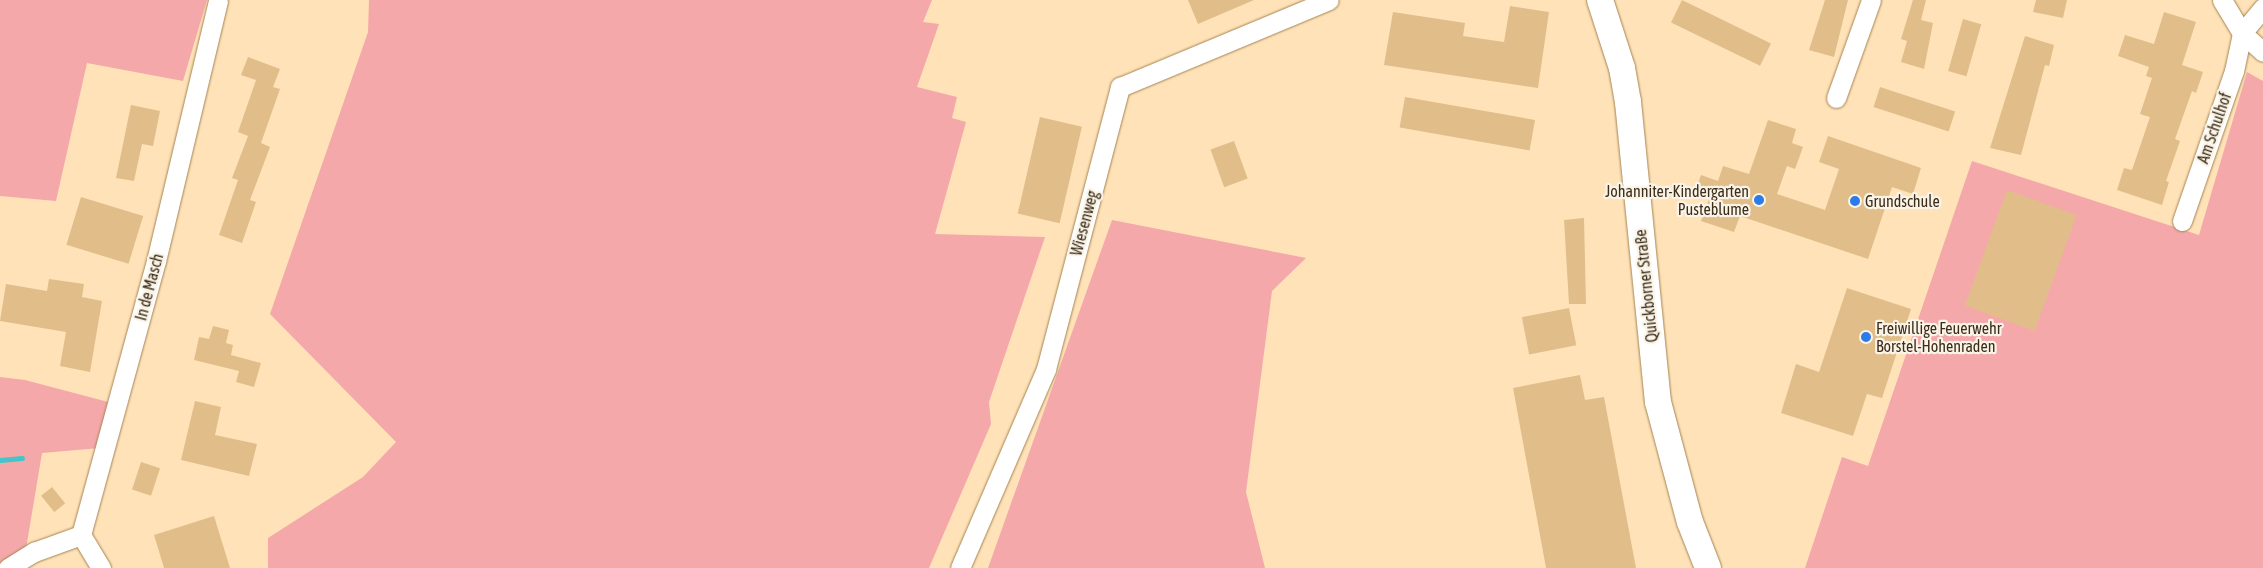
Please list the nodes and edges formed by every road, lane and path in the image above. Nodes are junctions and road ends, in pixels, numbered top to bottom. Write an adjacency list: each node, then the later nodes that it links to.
1 (218, 0): 11 (street, In de Masch)
2 (1329, 0): 14 (street, Wiesenweg)
3 (1600, 0): 15 (main road, Quickborner Straße)
4 (1871, 0): 9 (street)
5 (2222, 0): 7 (street)
6 (2263, 8): 7 (street)
7 (2242, 34): 8 (street); 10 (street, Am Schulhof)
8 (2263, 52)
9 (1836, 98)
10 (2182, 221)
11 (81, 535): 12 (street); 13 (street)
12 (8, 568)
13 (101, 568)
14 (960, 568)
15 (1708, 568)

